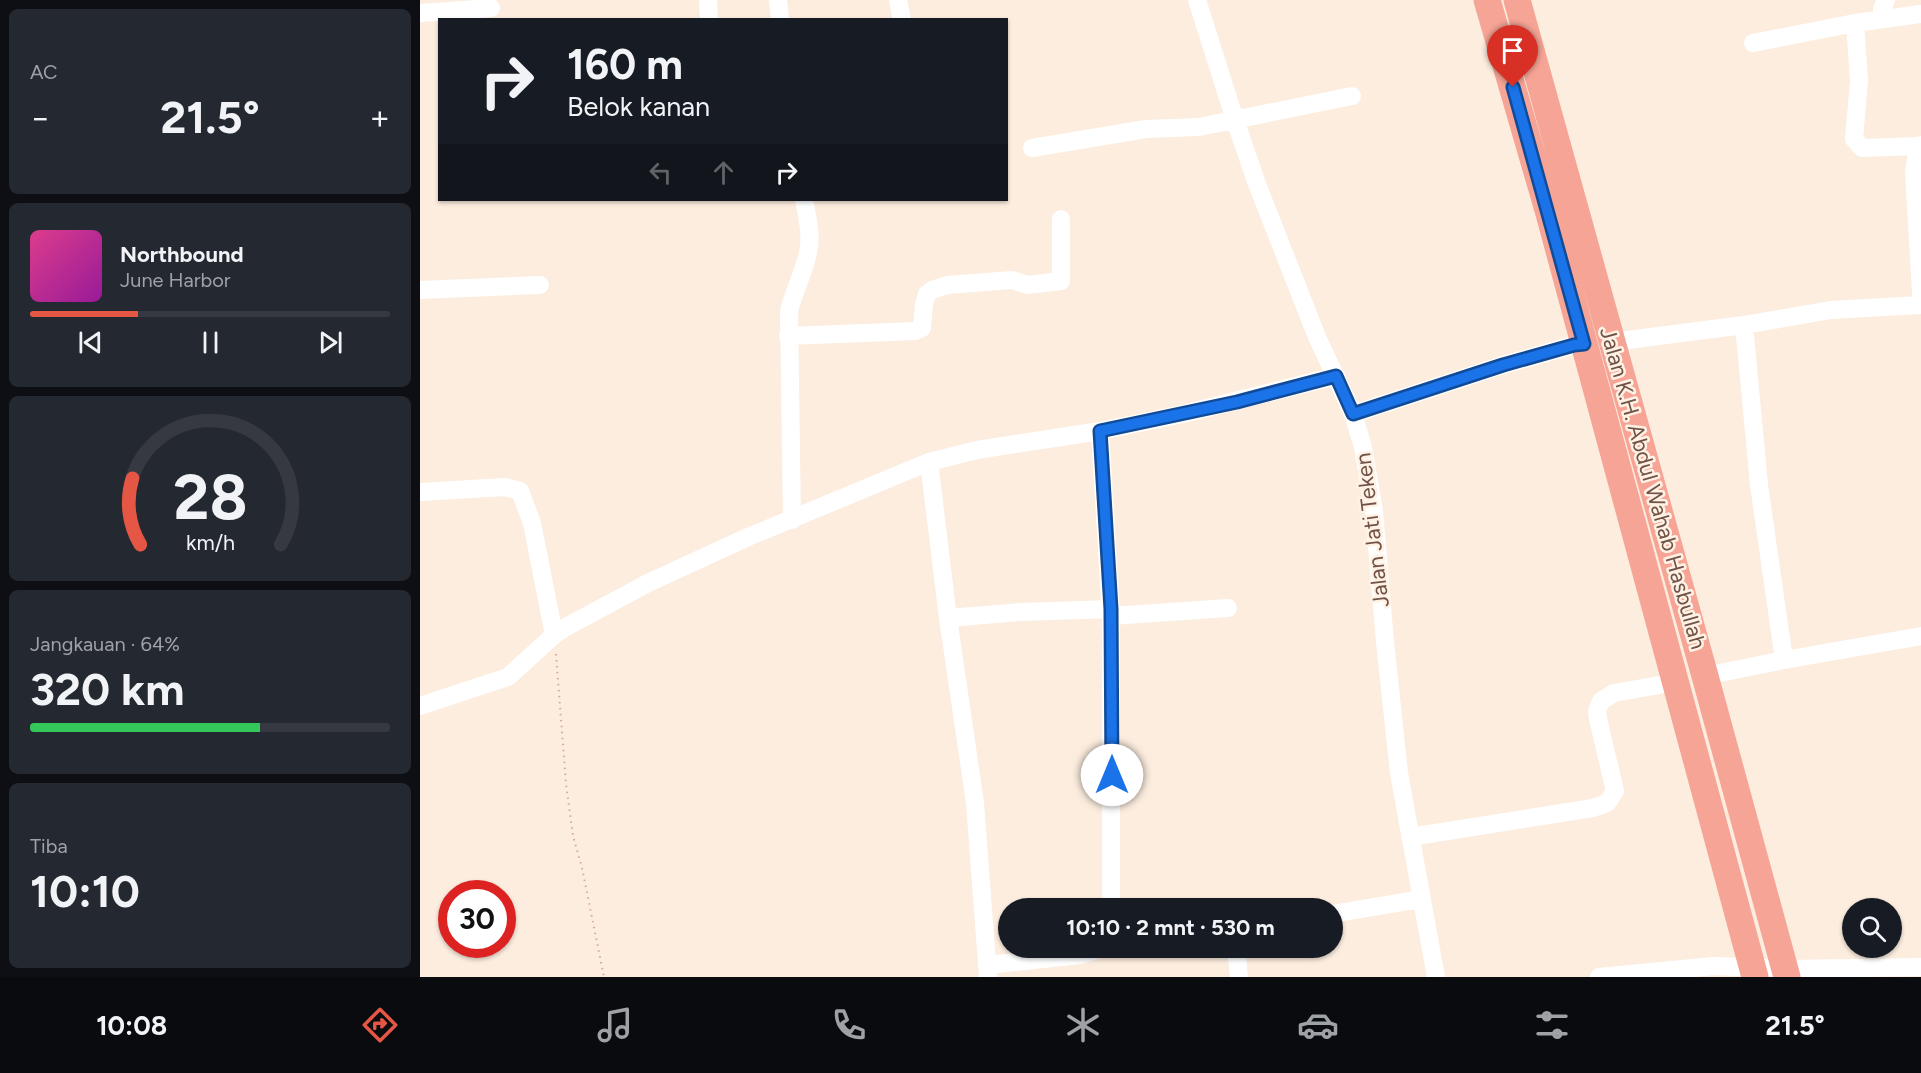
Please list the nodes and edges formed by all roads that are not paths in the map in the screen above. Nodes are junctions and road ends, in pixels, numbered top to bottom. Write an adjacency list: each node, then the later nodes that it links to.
1 (708, 0): 12 (street)
2 (778, 0): 13 (street)
3 (898, 0): 14 (street)
4 (1197, 0): 19 (street, Jalan Jati Teken)
5 (1487, 0): 22 (highway, Jalan K.H. Abdul Wahab Hasbullah)
6 (1512, 0): 22 (highway)
7 (1517, 0): 23 (highway, Jalan K.H. Abdul Wahab Hasbullah)
8 (1886, 0): 15 (street)
9 (491, 8): 10 (street)
10 (420, 13)
11 (1921, 14): 15 (street)
12 (709, 18)
13 (780, 18)
14 (902, 18)
15 (1882, 19): 16 (street)
16 (1855, 23): 17 (street); 20 (street)
17 (1753, 43)
18 (1352, 96): 19 (street)
19 (1235, 120): 21 (street); 34 (street, Jalan Jati Teken)
20 (1919, 146): 28 (street)
21 (1032, 148)
22 (1538, 175): 33 (highway, Jalan K.H. Abdul Wahab Hasbullah)
23 (1573, 199): 32 (highway, Jalan K.H. Abdul Wahab Hasbullah); 33 (highway)
24 (804, 201): 31 (street)
25 (1061, 219): 31 (street)
26 (540, 285): 27 (street)
27 (420, 290)
28 (1921, 293)
29 (1921, 305): 30 (street)
30 (1744, 326): 32 (street); 45 (street)
31 (788, 336): 39 (street)
32 (1612, 342): 46 (highway, Jalan K.H. Abdul Wahab Hasbullah)
33 (1587, 354): 35 (street); 47 (highway, Jalan K.H. Abdul Wahab Hasbullah)
34 (1336, 376): 35 (street, Jalan Jati Teken); 36 (street)
35 (1353, 414): 49 (street, Jalan Jati Teken)
36 (1100, 431): 37 (street); 41 (street)
37 (929, 462): 39 (street); 42 (street)
38 (420, 492): 43 (street)
39 (792, 520): 43 (street)
40 (1228, 608): 41 (street)
41 (1111, 613): 42 (street); 50 (street)
42 (948, 618): 56 (street)
43 (554, 635): 48 (street)
44 (1921, 636): 45 (street)
45 (1784, 660): 46 (street)
46 (1705, 676): 59 (highway, Jalan K.H. Abdul Wahab Hasbullah)
47 (1676, 682): 49 (street); 58 (highway, Jalan K.H. Abdul Wahab Hasbullah)
48 (420, 706)
49 (1410, 837): 51 (street, Jalan Jati Teken)
50 (1111, 898)
51 (1421, 899): 52 (street); 61 (street, Jalan Jati Teken)
52 (1343, 912)
53 (1060, 958): 56 (street)
54 (1237, 958): 60 (street)
55 (1921, 967): 59 (street)
56 (988, 971)
57 (1714, 971): 58 (street); 62 (street)
58 (1754, 972): 59 (street)
59 (1786, 973)
60 (1239, 977)
61 (1436, 977)
62 (1599, 977)

